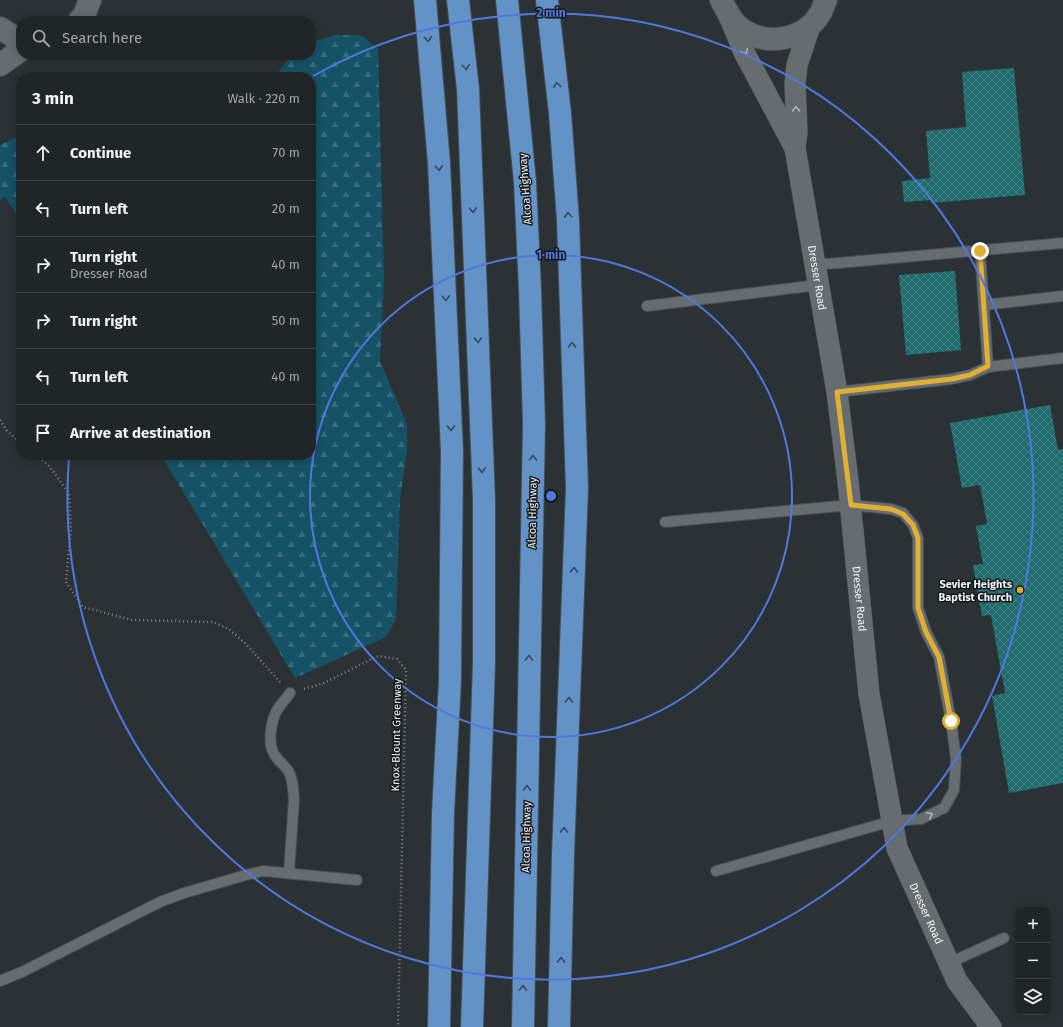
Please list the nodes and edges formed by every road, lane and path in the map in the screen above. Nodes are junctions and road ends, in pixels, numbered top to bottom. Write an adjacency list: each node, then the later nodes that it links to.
1 (90, 0): 9 (street)
2 (425, 0): 38 (highway, one-way to 38)
3 (458, 0): 39 (highway, one-way to 39)
4 (507, 0): 40 (highway, Alcoa Highway, one-way to 4)
5 (547, 0): 41 (highway, one-way to 5)
6 (842, 0): 8 (street)
7 (725, 8): 8 (street); 14 (street, Dresser Road, one-way to 14)
8 (819, 12): 14 (street, Dresser Road, one-way to 8)
9 (83, 16)
10 (0, 28): 11 (street)
11 (16, 39)
12 (16, 54): 13 (street)
13 (0, 65)
14 (795, 148): 17 (street, Dresser Road)
15 (1063, 243): 16 (lane)
16 (980, 251): 17 (lane); 19 (lane)
17 (816, 275): 20 (lane); 23 (street, Dresser Road)
18 (1063, 296): 19 (lane)
19 (984, 305): 22 (lane)
20 (647, 306)
21 (1063, 358): 22 (lane)
22 (988, 366): 23 (lane)
23 (837, 392): 27 (street, Dresser Road)
24 (0, 420): 25 (path)
25 (16, 438)
26 (42, 460): 29 (path)
27 (851, 505): 28 (lane); 30 (street, Dresser Road); 30 (lane, one-way to 27)
28 (665, 522)
29 (290, 693): 32 (lane); 37 (path, Knox-Blount Greenway)
30 (892, 821): 31 (lane); 35 (street, Dresser Road)
31 (716, 871)
32 (289, 873): 33 (lane); 36 (lane)
33 (357, 880)
34 (1004, 938): 35 (lane)
35 (949, 963): 42 (street, Dresser Road)
36 (0, 981)
37 (398, 1027)
38 (439, 1027)
39 (472, 1027)
40 (523, 1027)
41 (559, 1027)
42 (991, 1027)

